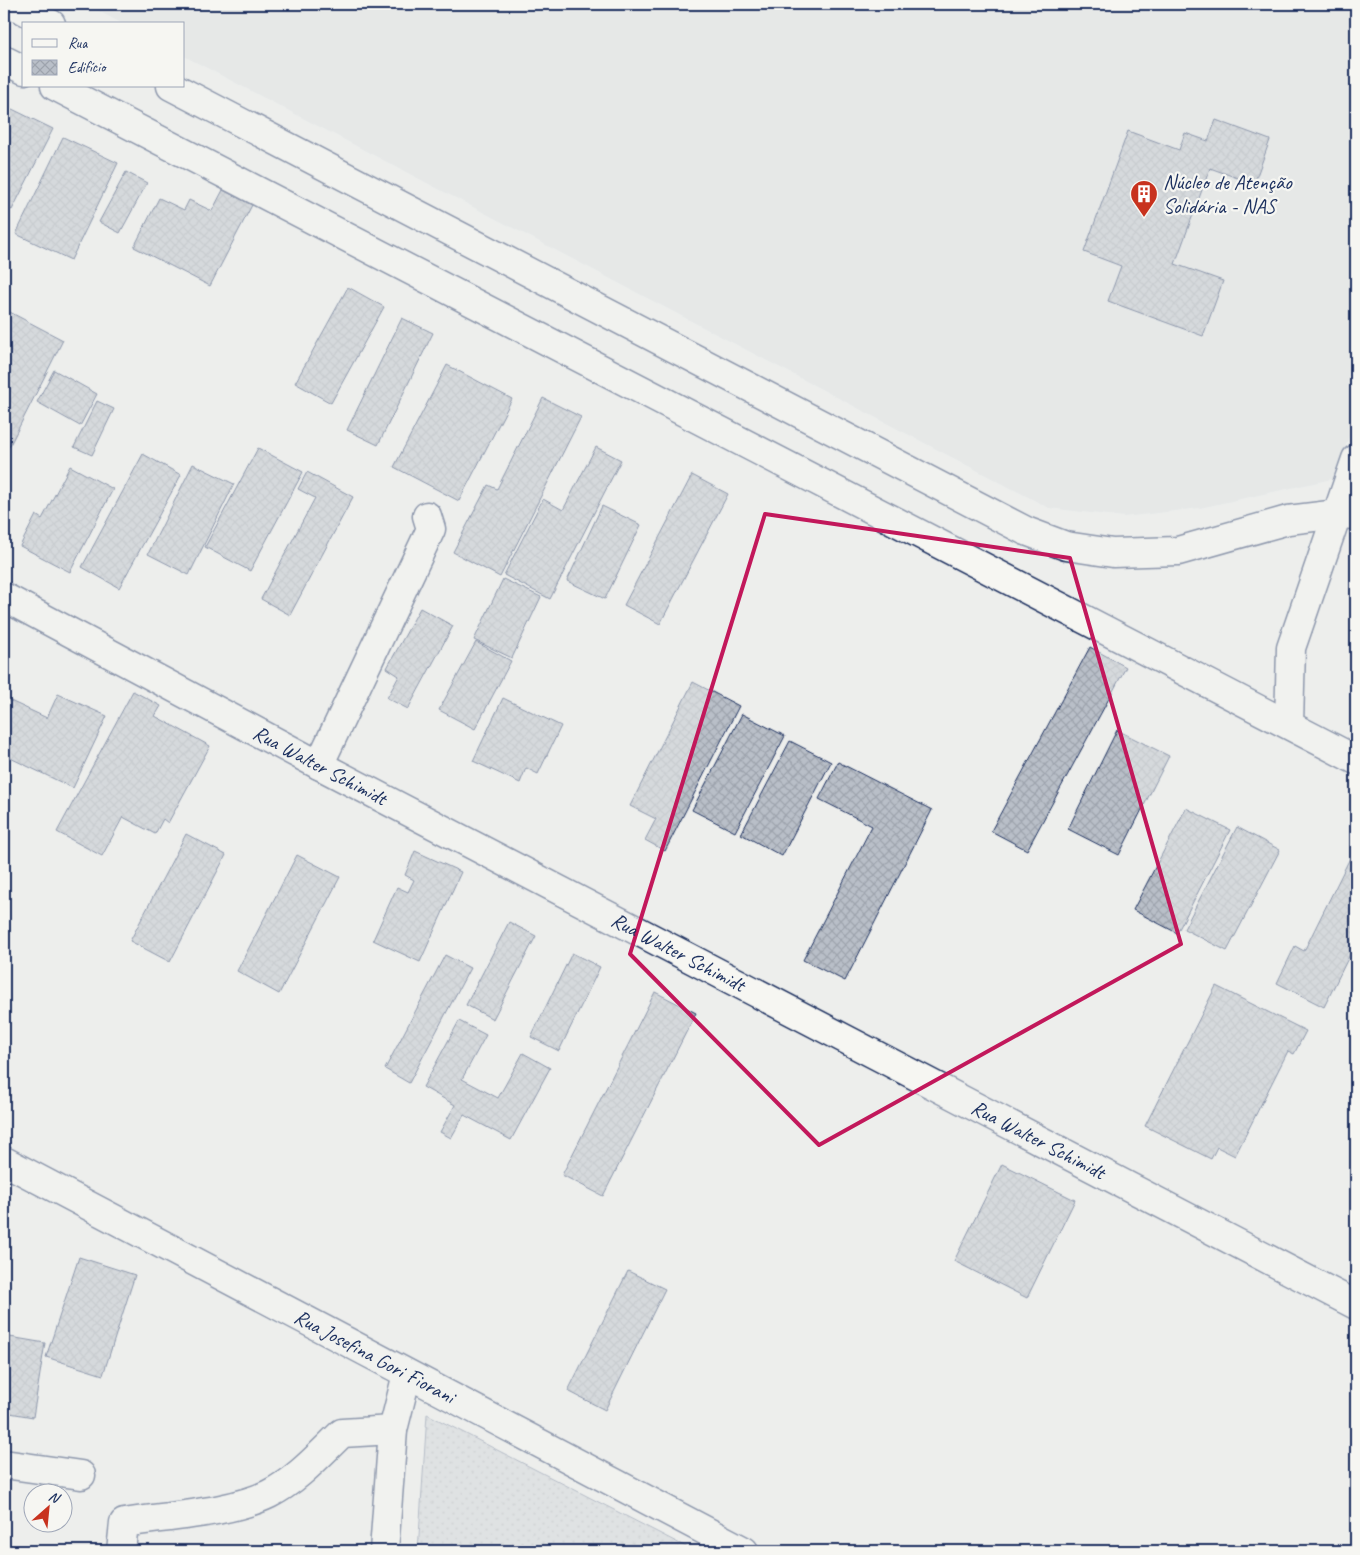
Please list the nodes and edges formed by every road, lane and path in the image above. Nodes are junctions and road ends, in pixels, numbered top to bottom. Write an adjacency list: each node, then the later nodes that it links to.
1 (12, 4): 2 (street)
2 (47, 22)
3 (4, 60): 4 (street)
4 (22, 69)
5 (59, 88): 11 (street)
6 (175, 88): 8 (street)
7 (1356, 458): 8 (street)
8 (1347, 515): 11 (street)
9 (427, 516): 13 (street)
10 (4, 597): 13 (street, Rua Walter Schimidt)
11 (1289, 724): 12 (street)
12 (1356, 760)
13 (319, 765): 15 (street, Rua Walter Schimidt)
14 (4, 1161): 16 (street, Rua Josefina Gori Fiorani)
15 (1356, 1305)
16 (408, 1374): 17 (street); 22 (street, Rua Josefina Gori Fiorani)
17 (393, 1430): 20 (street); 21 (street)
18 (4, 1464): 19 (street)
19 (81, 1475)
20 (121, 1551)
21 (384, 1551)
22 (744, 1551)

